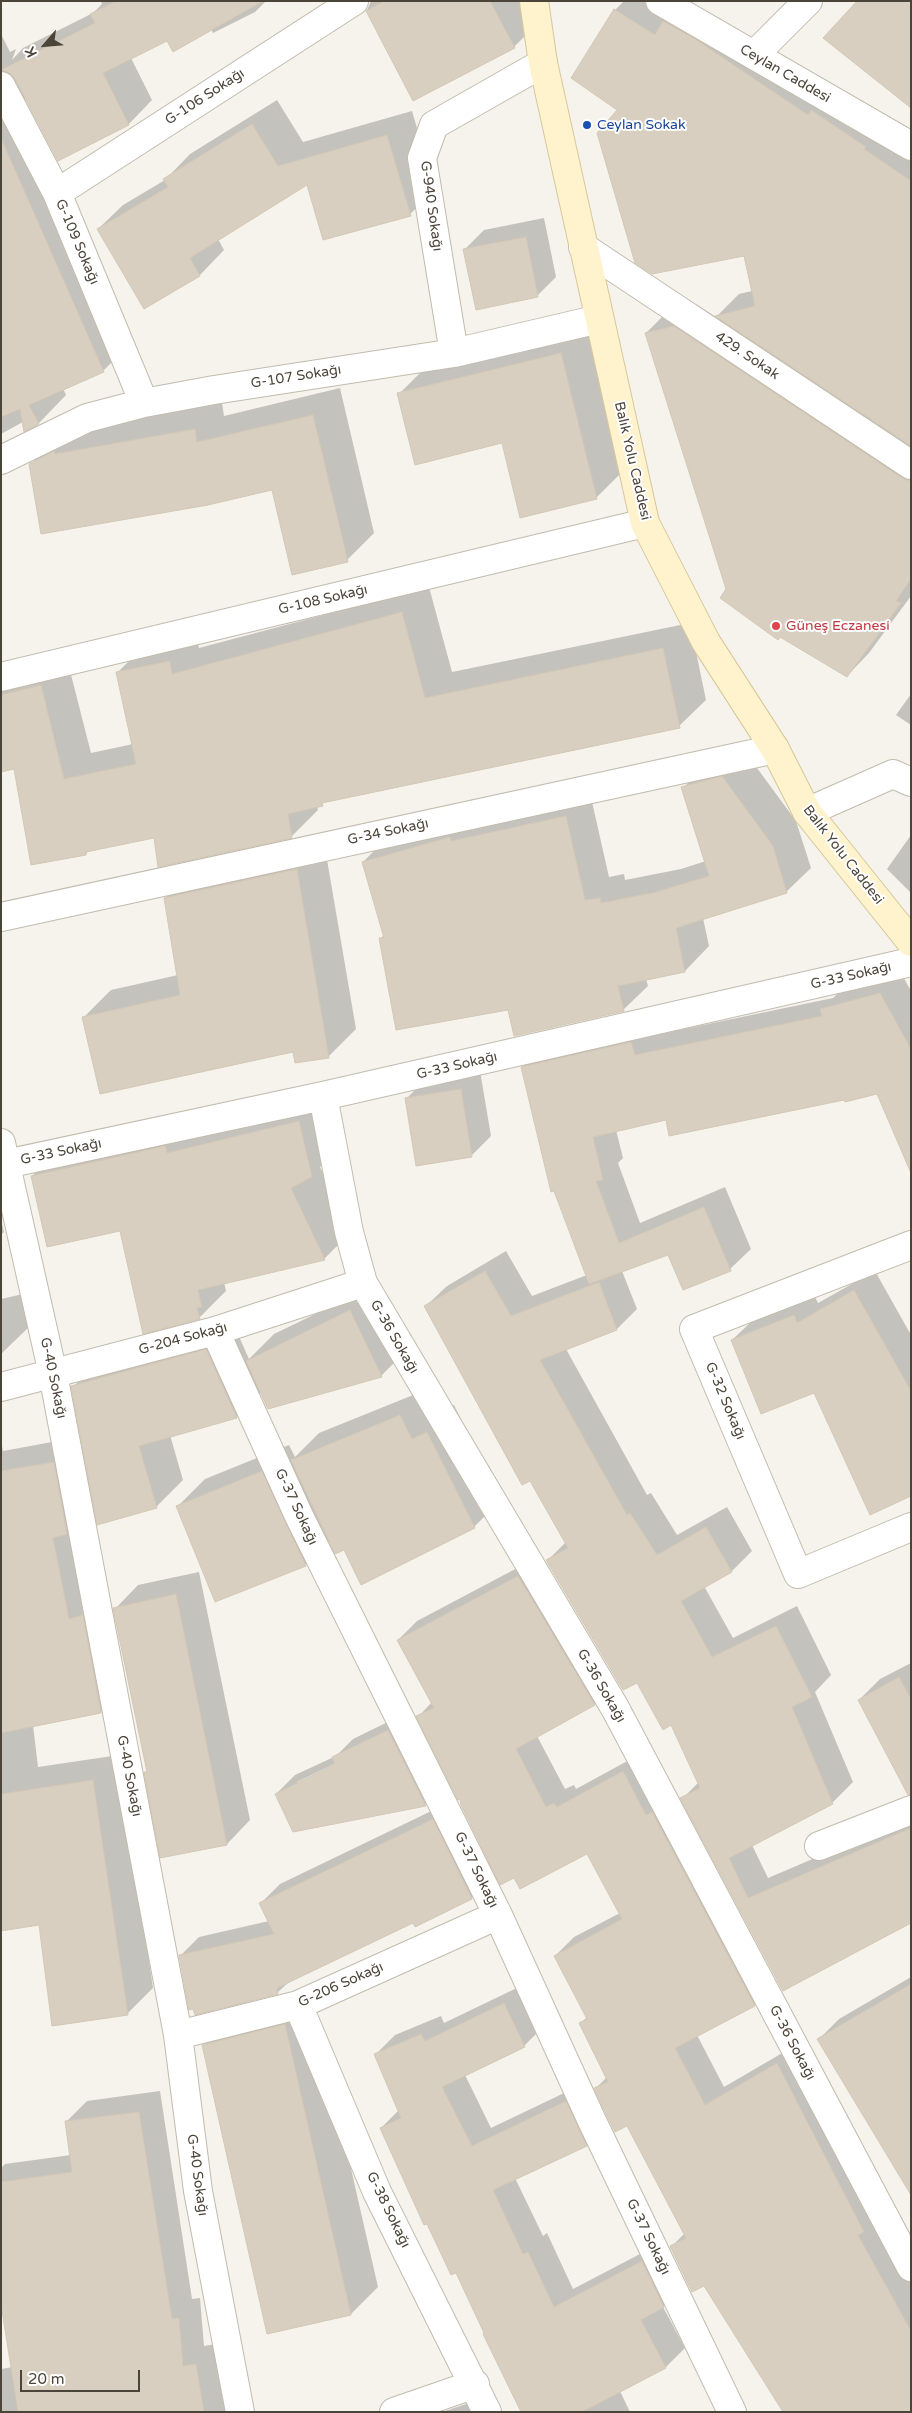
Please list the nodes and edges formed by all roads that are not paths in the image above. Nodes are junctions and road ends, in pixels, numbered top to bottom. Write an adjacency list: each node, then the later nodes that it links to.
1 (354, 1): 9 (street, G-106 Sokağı)
2 (534, 1): 6 (main road, Balık Yolu Caddesi)
3 (660, 1): 5 (street, Ceylan Caddesi)
4 (808, 1): 5 (street)
5 (754, 55): 8 (street, Ceylan Caddesi)
6 (543, 63): 10 (main road, Balık Yolu Caddesi); 12 (street, G-940 Sokağı)
7 (1, 86): 9 (street, G-109 Sokağı)
8 (906, 136)
9 (57, 194): 13 (street, G-109 Sokağı)
10 (583, 247): 11 (main road, Balık Yolu Caddesi); 15 (street, 429. Sokak)
11 (599, 319): 12 (street, G-107 Sokağı); 16 (main road, Balık Yolu Caddesi)
12 (454, 353): 13 (street, G-107 Sokağı)
13 (144, 403): 14 (street, G-107 Sokağı)
14 (1, 460)
15 (911, 465)
16 (645, 522): 17 (street, G-108 Sokağı); 18 (main road, Balık Yolu Caddesi)
17 (1, 677)
18 (775, 749): 20 (main road, Balık Yolu Caddesi); 21 (street, G-34 Sokağı)
19 (911, 782): 20 (street)
20 (807, 812): 22 (main road, Balık Yolu Caddesi)
21 (1, 917)
22 (911, 942)
23 (911, 962): 24 (street, G-33 Sokağı)
24 (323, 1096): 25 (street, G-33 Sokağı); 27 (street, G-36 Sokağı)
25 (3, 1157): 29 (street, G-40 Sokağı)
26 (911, 1245): 31 (street, G-32 Sokağı)
27 (363, 1284): 28 (street, G-204 Sokağı); 37 (street, G-36 Sokağı)
28 (215, 1331): 29 (street, G-204 Sokağı); 34 (street, G-37 Sokağı)
29 (53, 1374): 30 (street, G-204 Sokağı); 36 (street, G-40 Sokağı)
30 (1, 1387)
31 (911, 1527)
32 (911, 1810): 33 (street)
33 (819, 1846)
34 (498, 1915): 35 (street, G-206 Sokağı); 42 (street, G-37 Sokağı)
35 (298, 2005): 36 (street, G-206 Sokağı); 38 (street, G-38 Sokağı)
36 (178, 2035): 39 (street, G-40 Sokağı)
37 (911, 2267)
38 (475, 2384): 40 (street); 41 (street, G-38 Sokağı)
39 (240, 2412)
40 (394, 2412)
41 (488, 2412)
42 (732, 2412)

